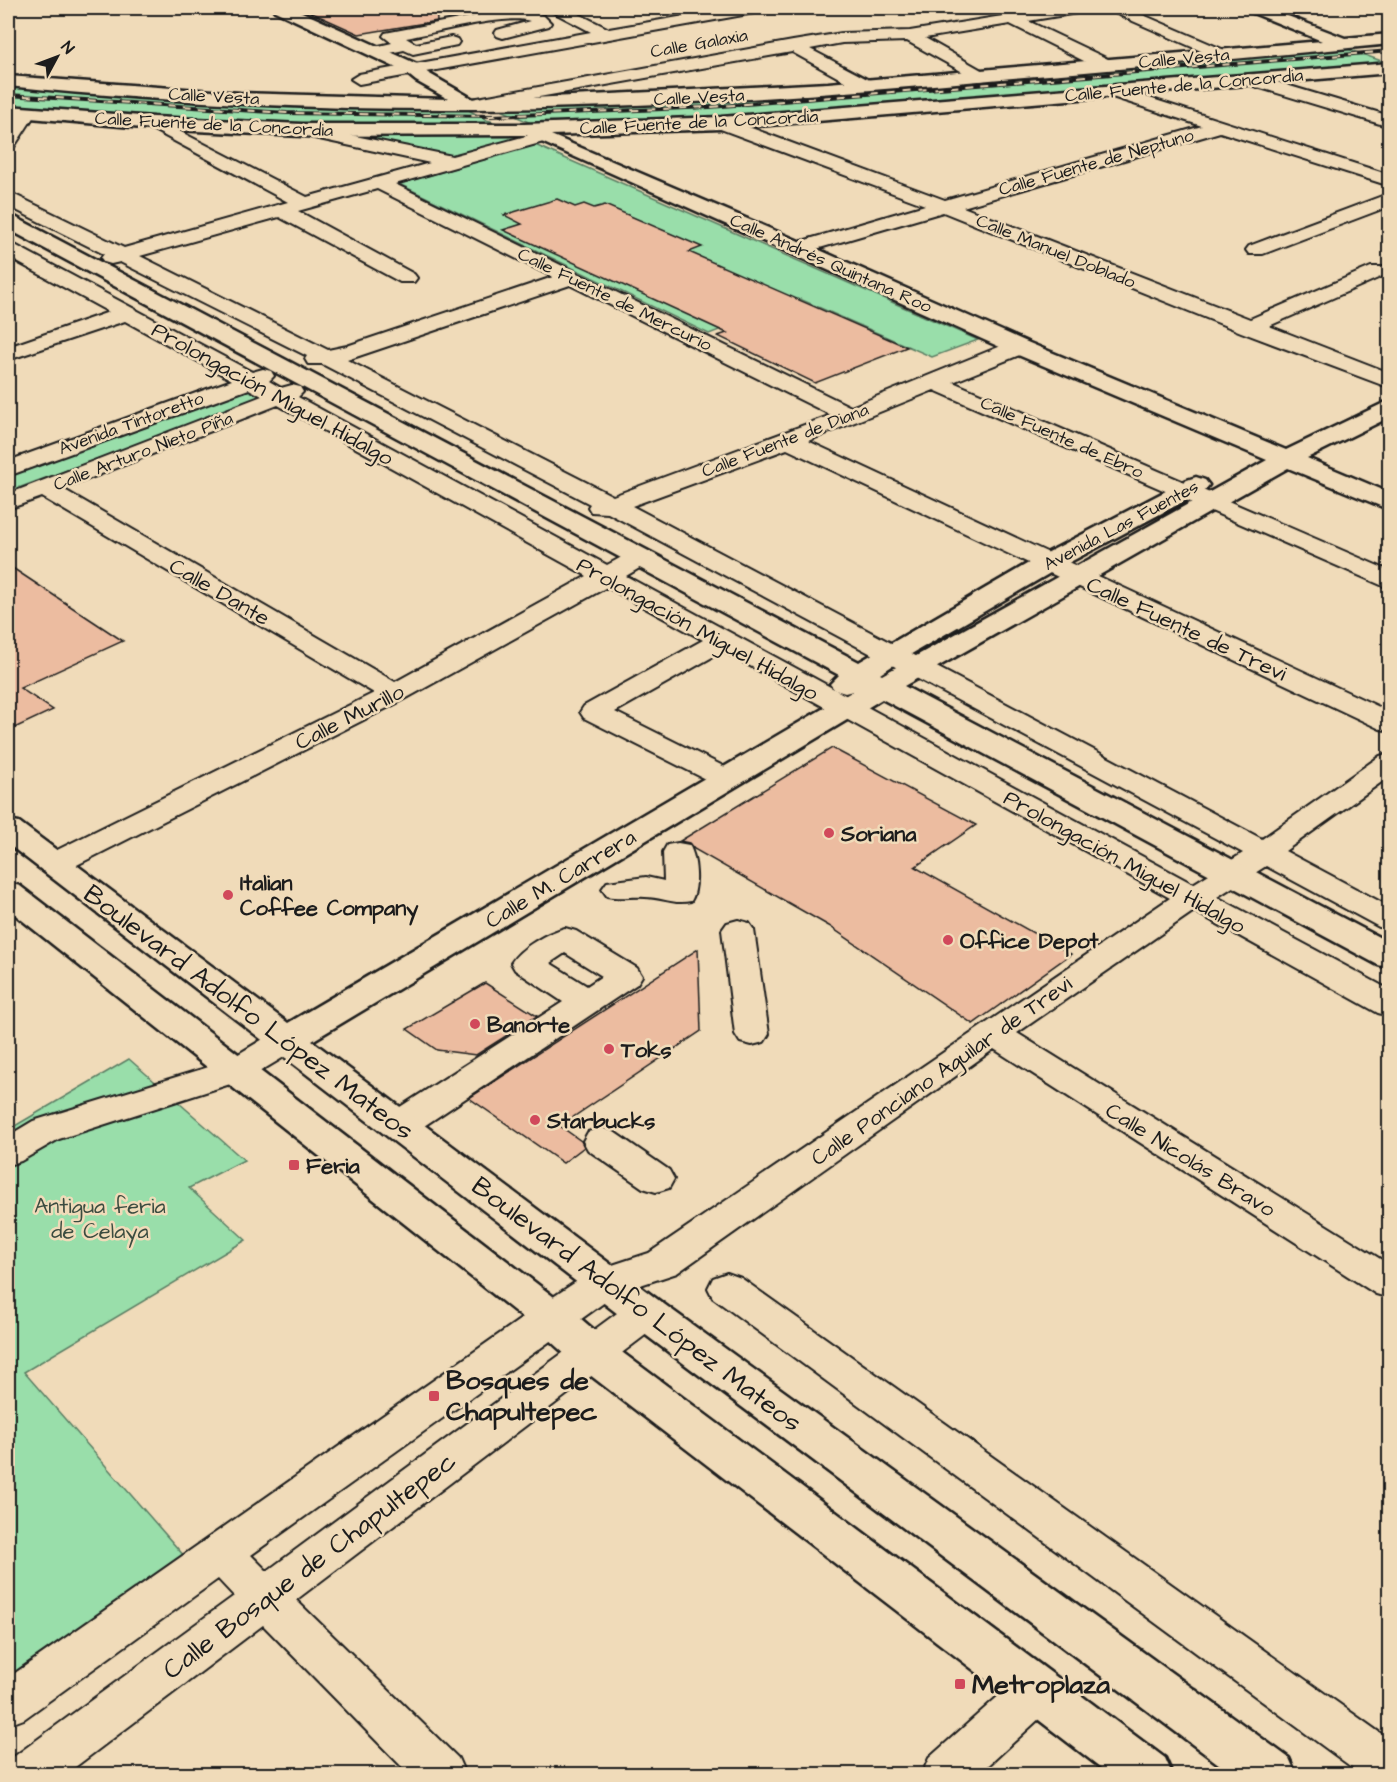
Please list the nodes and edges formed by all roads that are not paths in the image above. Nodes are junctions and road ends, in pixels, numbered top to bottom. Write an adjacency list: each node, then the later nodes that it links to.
1 (281, 8): 17 (main road, Calle Andrés Quintana Roo)
2 (556, 8): 9 (street)
3 (754, 8): 7 (street)
4 (1077, 8): 8 (street, Calle Galaxia)
5 (1115, 8): 18 (street)
6 (1254, 8): 14 (main road)
7 (703, 11): 9 (street)
8 (1012, 19): 11 (street, Calle Galaxia); 20 (street)
9 (606, 33): 21 (street)
10 (489, 35): 15 (street)
11 (910, 36): 16 (street, Calle Galaxia); 23 (street)
12 (468, 39): 15 (street)
13 (1389, 39): 14 (main road, Calle Vesta)
14 (1344, 44): 18 (main road, Calle Vesta); 19 (main road)
15 (407, 45): 17 (street)
16 (793, 46): 27 (street); 29 (street, Calle Galaxia)
17 (376, 51): 21 (main road, Calle Andrés Quintana Roo)
18 (1222, 55): 20 (main road, Calle Vesta)
19 (1389, 60)
20 (1106, 65): 23 (main road, Calle Vesta)
21 (411, 68): 24 (street); 29 (main road, Calle Andrés Quintana Roo)
22 (1389, 68): 25 (main road, Calle Fuente de la Concordia)
23 (979, 76): 27 (main road, Calle Vesta)
24 (359, 79)
25 (1250, 79): 28 (main road, Calle Fuente de la Concordia); 32 (street)
26 (8, 81): 29 (main road, Calle Vesta)
27 (865, 85): 29 (main road, Calle Vesta)
28 (1115, 92): 34 (main road, Calle Fuente de la Concordia); 35 (street)
29 (472, 104): 37 (main road, Calle Andrés Quintana Roo)
30 (8, 111): 31 (main road, Calle Fuente de la Concordia)
31 (27, 113): 33 (main road, Calle Fuente de la Concordia); 38 (street)
32 (1389, 122)
33 (154, 123): 36 (main road, Calle Fuente de la Concordia); 44 (street)
34 (721, 123): 37 (main road, Calle Fuente de la Concordia); 45 (street, Calle Manuel Doblado)
35 (1220, 126): 40 (street); 45 (street, Calle Fuente de Neptuno)
36 (302, 130): 37 (main road, Calle Fuente de la Concordia); 39 (street)
37 (533, 134): 39 (street); 48 (main road, Calle Andrés Quintana Roo)
38 (8, 143)
39 (450, 162): 41 (street)
40 (1389, 181)
41 (380, 183): 44 (street); 54 (street, Calle Fuente de Mercurio)
42 (8, 199): 51 (street)
43 (1389, 199): 50 (street)
44 (306, 204): 46 (street)
45 (944, 206): 48 (street, Calle Fuente de Neptuno); 57 (street, Calle Manuel Doblado)
46 (280, 210): 51 (street); 55 (street)
47 (8, 221): 52 (main road, Prolongación Miguel Hidalgo)
48 (799, 248): 58 (main road, Calle Andrés Quintana Roo)
49 (8, 249): 56 (street, Prolongación Miguel Hidalgo)
50 (1256, 250)
51 (121, 254): 52 (street); 60 (street)
52 (91, 265): 61 (main road, Prolongación Miguel Hidalgo)
53 (1378, 271): 57 (street)
54 (573, 277): 60 (street); 68 (street, Calle Fuente de Mercurio)
55 (407, 278)
56 (127, 313): 59 (street); 62 (street, Prolongación Miguel Hidalgo)
57 (1249, 327): 65 (street, Calle Manuel Doblado)
58 (1019, 346): 63 (street, Calle Fuente de Diana); 70 (main road, Calle Andrés Quintana Roo)
59 (8, 354)
60 (338, 357): 61 (street, Avenida Tintoretto); 64 (street); 77 (street)
61 (285, 369): 62 (street, Avenida Tintoretto); 64 (main road, Prolongación Miguel Hidalgo)
62 (249, 380): 66 (street, Prolongación Miguel Hidalgo); 71 (street, Avenida Tintoretto)
63 (933, 381): 68 (street, Calle Fuente de Diana); 73 (street, Calle Fuente de Ebro)
64 (310, 383): 66 (street, Calle Arturo Nieto Piña); 78 (main road, Prolongación Miguel Hidalgo)
65 (1389, 383): 70 (main road, Avenida Las Fuentes)
66 (279, 398): 72 (street, Calle Arturo Nieto Piña); 81 (street, Prolongación Miguel Hidalgo)
67 (1384, 409): 70 (main road, Avenida Las Fuentes)
68 (849, 416): 69 (street, Calle Fuente de Diana)
69 (788, 441): 77 (street, Calle Fuente de Diana); 80 (street, Calle Fuente de Trevi)
70 (1277, 453): 73 (main road, Avenida Las Fuentes); 75 (main road, Avenida Las Fuentes); 76 (main road, Calle Andrés Quintana Roo)
71 (8, 469)
72 (45, 488): 74 (street, Calle Arturo Nieto Piña); 87 (street, Calle Dante)
73 (1185, 491): 75 (street, Calle Fuente de Ebro); 80 (main road, Avenida Las Fuentes)
74 (8, 502)
75 (1211, 502): 82 (main road, Avenida Las Fuentes); 83 (street, Calle Fuente de Ebro)
76 (1389, 502)
77 (612, 506): 78 (street, Calle Fuente de Diana); 85 (street)
78 (544, 508): 79 (main road, Prolongación Miguel Hidalgo)
79 (639, 558): 81 (street, Calle Murillo); 86 (main road, Prolongación Miguel Hidalgo)
80 (1048, 563): 82 (street, Calle Fuente de Trevi); 85 (main road, Avenida Las Fuentes)
81 (605, 576): 84 (street, Prolongación Miguel Hidalgo); 87 (street, Calle Murillo)
82 (1076, 576): 85 (main road, Avenida Las Fuentes); 89 (street, Calle Fuente de Trevi)
83 (1389, 581)
84 (722, 640): 88 (street, Prolongación Miguel Hidalgo); 91 (street)
85 (903, 661): 86 (main road, Avenida Las Fuentes); 94 (street)
86 (870, 681): 88 (main road, Calle M. Carrera); 96 (main road, Prolongación Miguel Hidalgo)
87 (395, 693): 95 (street, Calle Murillo)
88 (836, 703): 91 (main road, Calle M. Carrera); 99 (street, Prolongación Miguel Hidalgo)
89 (1389, 723)
90 (1389, 762): 94 (street, Calle Ponciano Aguilar de Trevi)
91 (727, 779): 107 (main road, Calle M. Carrera)
92 (8, 829): 95 (main road, Boulevard Adolfo López Mateos)
93 (678, 852): 97 (street)
94 (1262, 852): 96 (street, Calle Ponciano Aguilar de Trevi); 100 (street)
95 (54, 864): 107 (main road, Boulevard Adolfo López Mateos)
96 (1234, 874): 99 (street, Calle Ponciano Aguilar de Trevi); 102 (main road, Prolongación Miguel Hidalgo)
97 (618, 889)
98 (8, 893): 108 (main road)
99 (1191, 898): 104 (street, Prolongación Miguel Hidalgo); 105 (street, Calle Ponciano Aguilar de Trevi)
100 (1389, 920)
101 (738, 930): 106 (street)
102 (1389, 957)
103 (587, 1002): 109 (street)
104 (1389, 1005)
105 (993, 1033): 113 (street, Calle Ponciano Aguilar de Trevi); 114 (street, Calle Nicolás Bravo)
106 (752, 1034)
107 (287, 1040): 108 (street, Calle M. Carrera); 109 (main road, Boulevard Adolfo López Mateos)
108 (237, 1070): 111 (street, Calle M. Carrera); 117 (main road)
109 (399, 1125): 113 (main road, Boulevard Adolfo López Mateos)
110 (601, 1142): 112 (street)
111 (8, 1152)
112 (656, 1179)
113 (605, 1282): 116 (main road, Boulevard Adolfo López Mateos); 117 (street)
114 (1389, 1284)
115 (727, 1288): 123 (street)
116 (646, 1313): 118 (street, Calle Bosque de Chapultepec); 128 (main road, Boulevard Adolfo López Mateos)
117 (552, 1318): 118 (main road); 119 (street)
118 (592, 1353): 120 (street, Calle Bosque de Chapultepec); 121 (main road)
119 (221, 1554): 120 (street); 122 (street)
120 (263, 1597): 124 (street, Calle Bosque de Chapultepec); 125 (street)
121 (1037, 1691): 126 (street); 127 (main road)
122 (8, 1704)
123 (1389, 1768)
124 (29, 1774)
125 (441, 1774)
126 (946, 1774)
127 (1147, 1774)
128 (1271, 1774)

